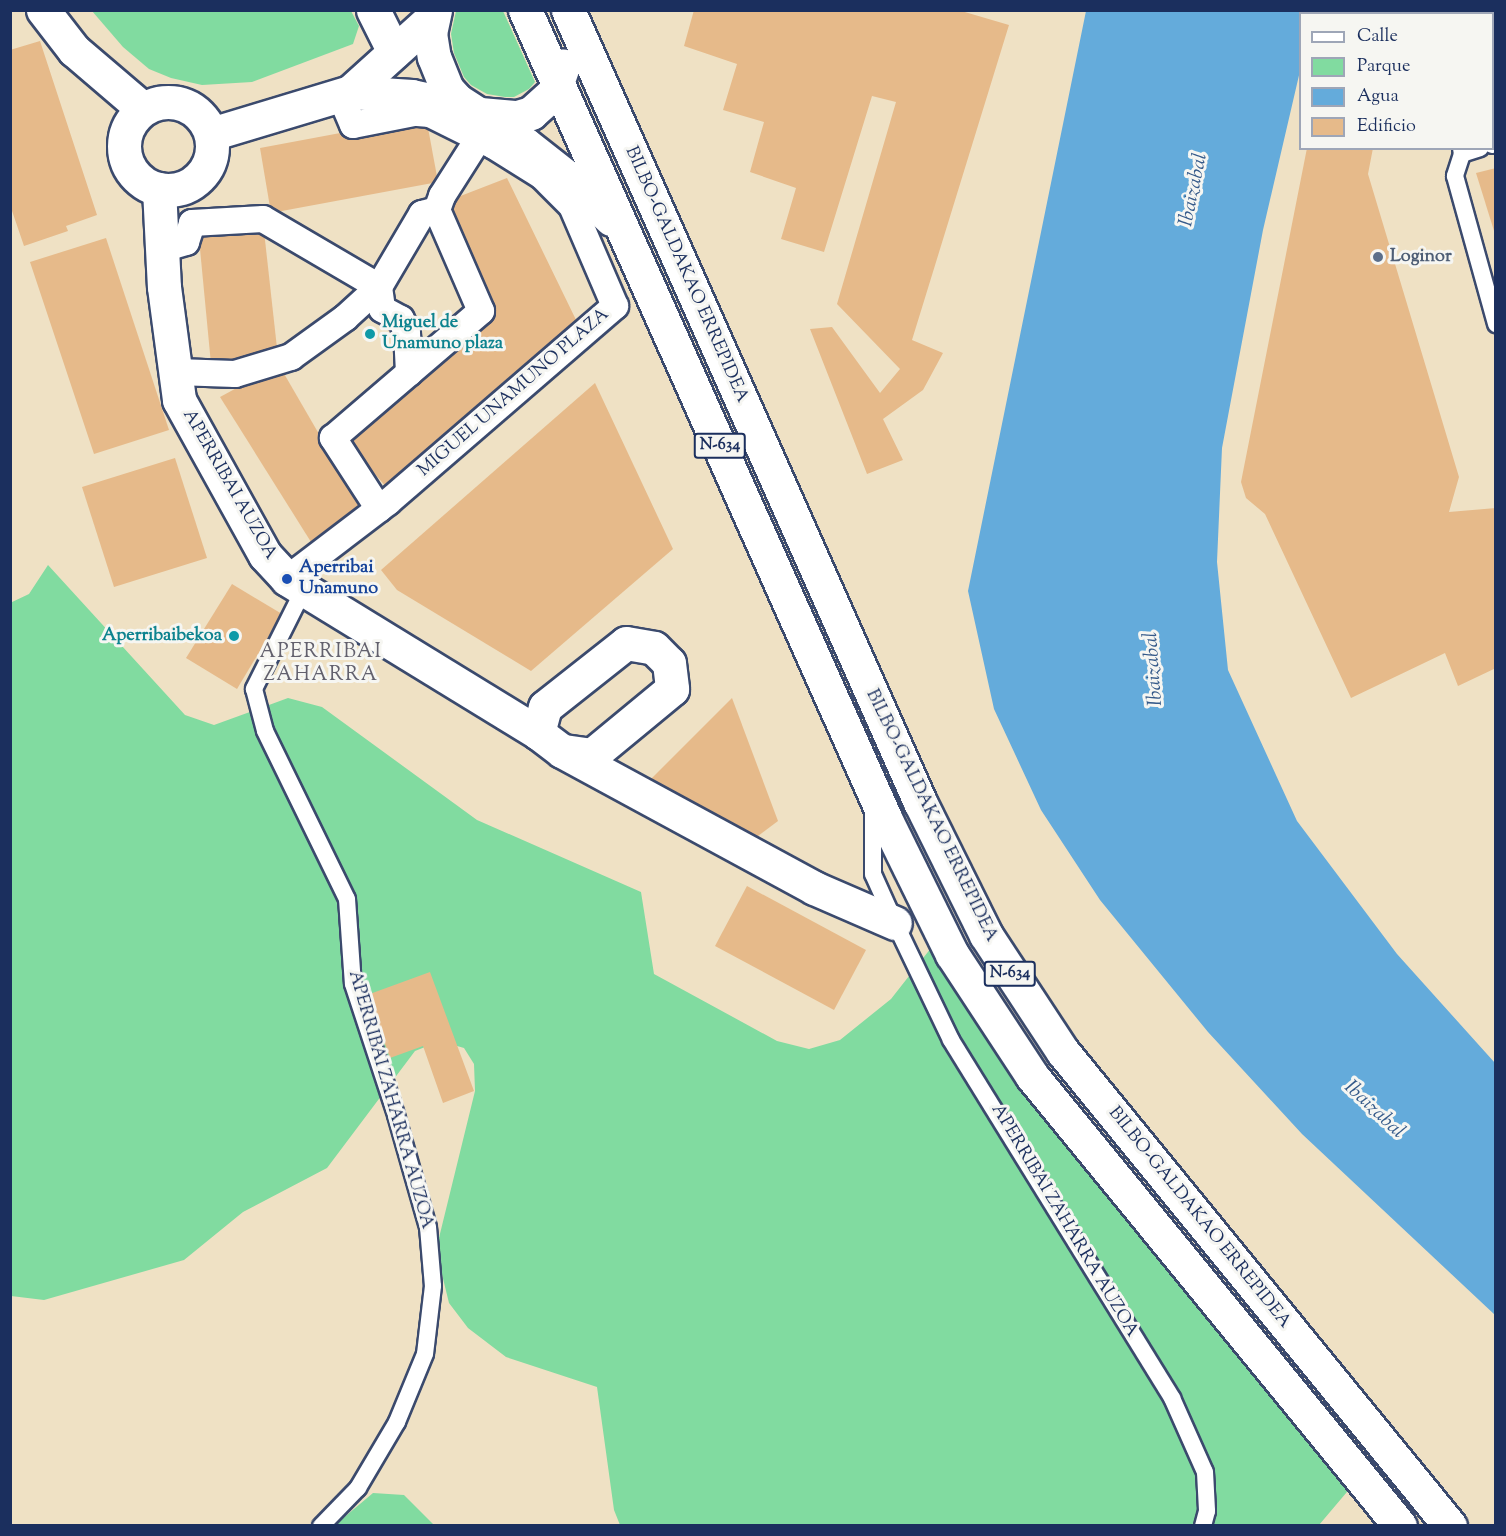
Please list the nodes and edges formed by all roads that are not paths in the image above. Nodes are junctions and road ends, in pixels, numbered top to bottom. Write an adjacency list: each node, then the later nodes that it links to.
1 (43, 10): 9 (main road)
2 (373, 10): 6 (main road)
3 (525, 10): 7 (main road, N-634)
4 (434, 14): 6 (main road); 10 (main road)
5 (575, 16): 7 (main road); 28 (main road, BILBO-GALDAKAO ERREPIDEA / N-634)
6 (394, 51): 8 (main road)
7 (557, 82): 10 (main road); 15 (main road, N-634)
8 (345, 93): 10 (main road, MIGUEL UNAMUNO PLAZA); 11 (main road, MIGUEL UNAMUNO PLAZA)
9 (143, 109): 11 (main road); 13 (main road)
10 (475, 120): 14 (street); 15 (main road); 21 (street, MIGUEL UNAMUNO PLAZA)
11 (211, 134): 13 (main road)
12 (1462, 151): 18 (lane)
13 (159, 189): 16 (main road, APERRIBAI AUZOA)
14 (437, 210): 17 (street); 20 (street)
15 (624, 231): 23 (main road, N-634)
16 (162, 249): 17 (street); 19 (main road, APERRIBAI AUZOA)
17 (380, 287): 19 (street); 20 (street)
18 (1496, 324)
19 (176, 372): 22 (main road, APERRIBAI AUZOA)
20 (409, 373): 21 (street)
21 (379, 509): 22 (street, MIGUEL UNAMUNO PLAZA)
22 (296, 584): 24 (main road); 25 (lane, APERRIBAI ZAHARRA AUZOA)
23 (873, 792): 24 (lane, APERRIBAI ZAHARRA AUZOA); 27 (main road, N-634)
24 (895, 923): 26 (lane, APERRIBAI ZAHARRA AUZOA)
25 (321, 1526)
26 (1203, 1526)
27 (1400, 1526)
28 (1450, 1526)

